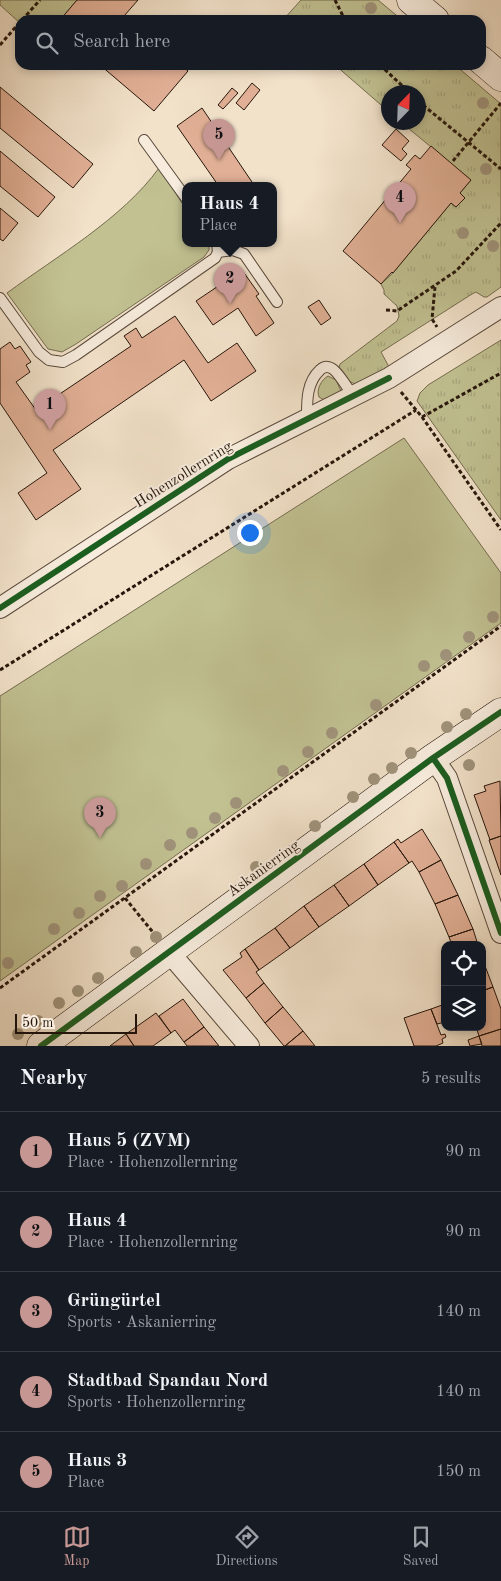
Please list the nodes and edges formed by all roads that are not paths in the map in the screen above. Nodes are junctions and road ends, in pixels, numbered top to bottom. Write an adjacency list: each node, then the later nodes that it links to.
1 (486, 64): 2 (main road)
2 (501, 77)
3 (144, 140): 4 (lane)
4 (182, 192)
5 (217, 247): 6 (lane); 7 (lane)
6 (0, 298)
7 (277, 302)
8 (501, 307): 9 (street, Hohenzollernring)
9 (353, 396): 10 (street, Hohenzollernring); 10 (lane)
10 (307, 419): 11 (street, Hohenzollernring)
11 (0, 608)
12 (501, 712): 13 (main road, Askanierring)
13 (433, 758): 14 (street); 15 (main road, Askanierring)
14 (501, 933)
15 (169, 952): 16 (main road, Askanierring); 17 (street)
16 (41, 1046)
17 (249, 1046)

